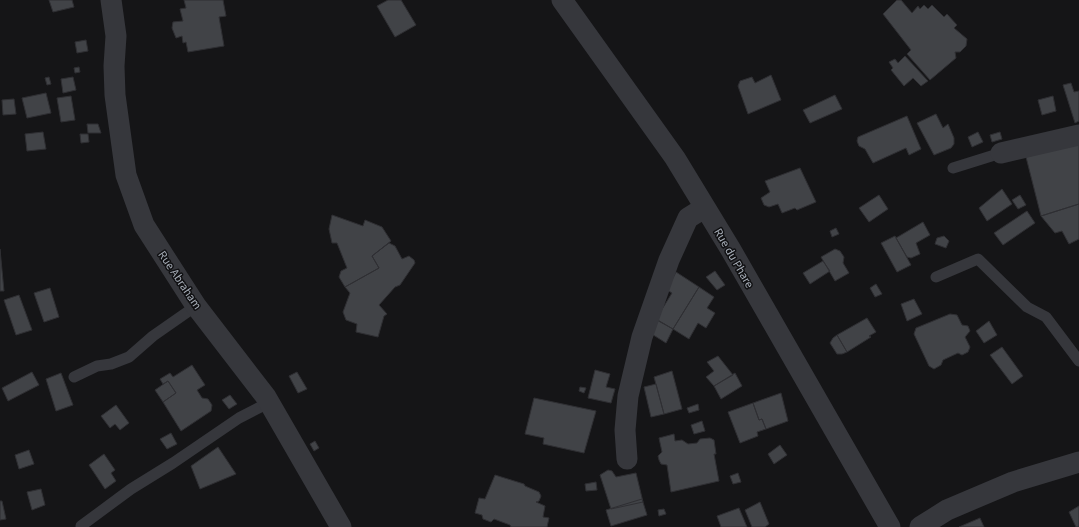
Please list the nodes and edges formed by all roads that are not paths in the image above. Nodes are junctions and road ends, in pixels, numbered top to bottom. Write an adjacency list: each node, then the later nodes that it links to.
1 (111, 0): 8 (street, Rue Abraham)
2 (562, 0): 6 (street, Rue du Phare)
3 (1079, 135): 4 (street)
4 (1001, 154): 5 (lane)
5 (953, 168)
6 (704, 208): 12 (street); 14 (street, Rue du Phare)
7 (936, 277): 9 (lane)
8 (196, 306): 10 (lane); 11 (street, Rue Abraham)
9 (1079, 361)
10 (74, 377)
11 (270, 402): 15 (lane); 16 (street, Rue Abraham)
12 (627, 459)
13 (1079, 462): 17 (street)
14 (885, 525)
15 (81, 526)
16 (341, 527)
17 (920, 527)

